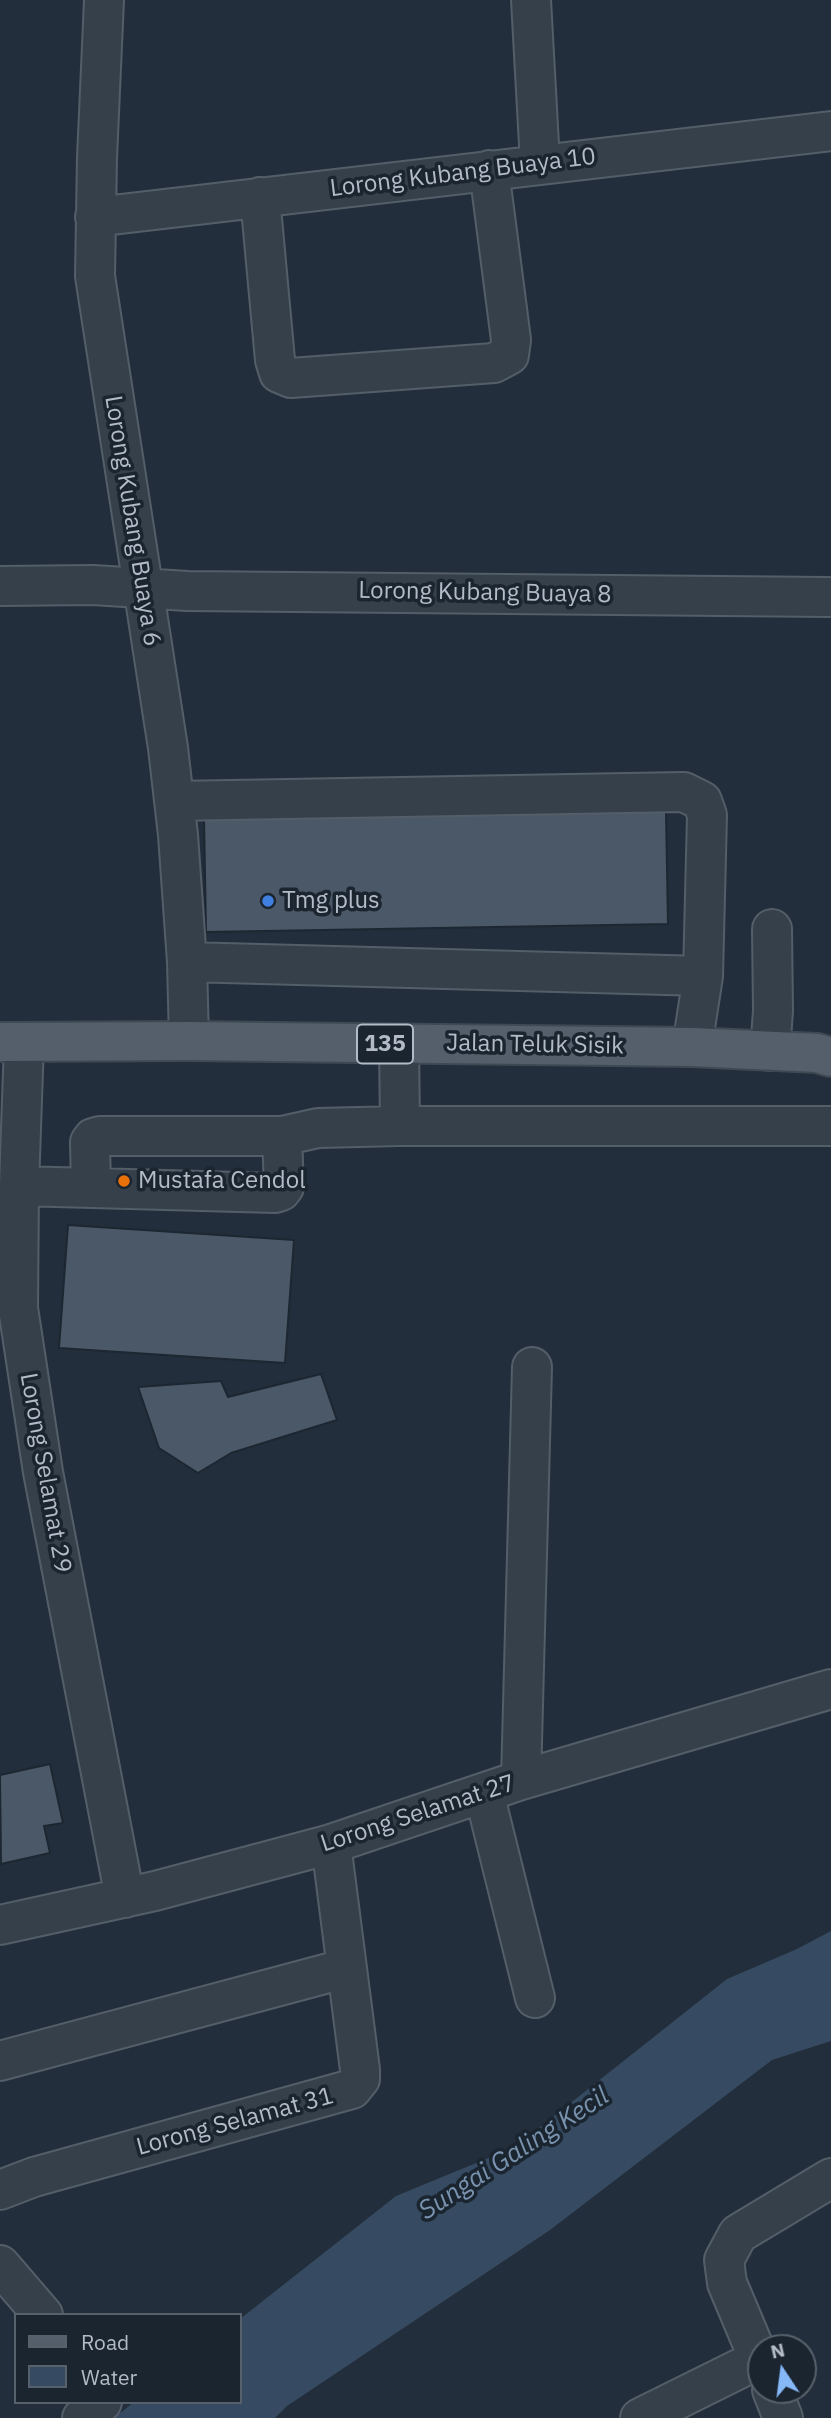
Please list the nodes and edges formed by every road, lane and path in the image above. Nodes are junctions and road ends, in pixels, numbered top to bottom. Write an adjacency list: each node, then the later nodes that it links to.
1 (104, 0): 7 (street, Lorong Kubang Buaya 6)
2 (531, 0): 4 (street)
3 (831, 131): 4 (street, Lorong Kubang Buaya 10)
4 (540, 163): 5 (street, Lorong Kubang Buaya 10)
5 (489, 170): 6 (street, Lorong Kubang Buaya 10); 6 (street)
6 (260, 197): 7 (street, Lorong Kubang Buaya 10)
7 (95, 218): 9 (street, Lorong Kubang Buaya 6)
8 (0, 586): 9 (street, Lorong Kubang Buaya 8)
9 (143, 587): 10 (street, Lorong Kubang Buaya 8); 11 (street, Lorong Kubang Buaya 6)
10 (828, 597)
11 (174, 802): 13 (street, Lorong Kubang Buaya 6); 14 (street)
12 (772, 929): 19 (street)
13 (187, 962): 14 (street); 15 (street, Lorong Kubang Buaya 6)
14 (703, 976): 18 (street)
15 (189, 1041): 16 (main road, Jalan Teluk Sisik / 135); 17 (main road, Jalan Teluk Sisik / 135)
16 (12, 1042): 24 (street, Lorong Selamat 29)
17 (399, 1044): 18 (main road, Jalan Teluk Sisik / 135); 21 (street)
18 (692, 1047): 19 (main road, Jalan Teluk Sisik / 135)
19 (770, 1051): 20 (main road, Jalan Teluk Sisik / 135)
20 (827, 1053)
21 (400, 1126): 22 (street); 23 (street)
22 (831, 1126)
23 (282, 1136): 25 (street); 25 (street)
24 (19, 1186): 25 (street); 26 (street, Lorong Selamat 29)
25 (91, 1188)
26 (9, 1309): 32 (street, Lorong Selamat 29)
27 (532, 1367): 29 (street)
28 (831, 1689): 29 (street, Lorong Selamat 27)
29 (521, 1780): 30 (street, Lorong Selamat 27)
30 (484, 1793): 31 (street, Lorong Selamat 27); 35 (street)
31 (331, 1844): 32 (street, Lorong Selamat 27); 34 (street, Lorong Selamat 31)
32 (125, 1898): 33 (street, Lorong Selamat 27)
33 (0, 1924)
34 (347, 1968): 36 (street); 38 (street, Lorong Selamat 31)
35 (535, 1998)
36 (0, 2061)
37 (831, 2178): 41 (street)
38 (0, 2190)
39 (0, 2265): 40 (street)
40 (41, 2313)
41 (748, 2334)
42 (747, 2377): 45 (street)
43 (100, 2404): 44 (street)
44 (82, 2418)
45 (640, 2418)

